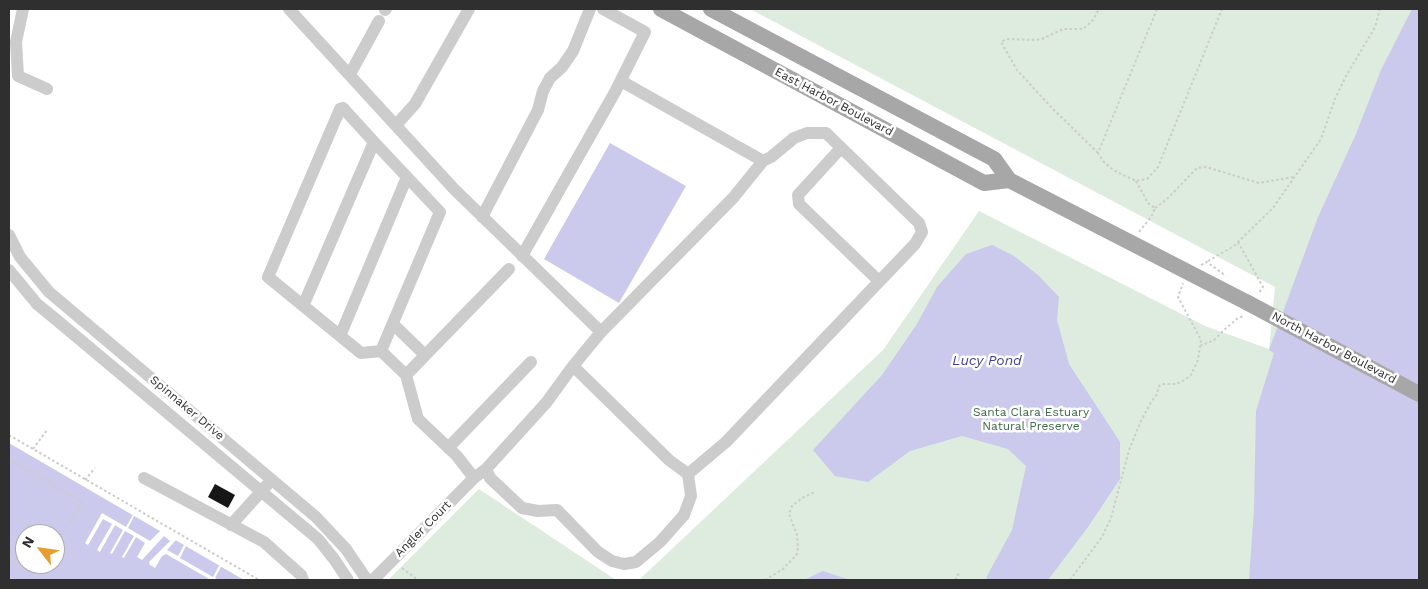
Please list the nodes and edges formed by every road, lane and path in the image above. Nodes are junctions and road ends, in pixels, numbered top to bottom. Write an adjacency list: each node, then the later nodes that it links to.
1 (23, 9): 15 (street)
2 (288, 9): 13 (street)
3 (469, 9): 16 (street)
4 (590, 9): 26 (street)
5 (603, 9): 14 (street)
6 (661, 9): 23 (main road, East Harbor Boulevard)
7 (711, 9): 23 (main road, East Harbor Boulevard)
8 (1099, 9): 19 (path)
9 (1158, 9): 19 (path)
10 (1222, 9): 24 (path)
11 (1380, 9): 22 (path)
12 (383, 13): 13 (street)
13 (350, 74): 16 (street)
14 (621, 81): 20 (street); 30 (street)
15 (47, 89)
16 (396, 125): 26 (street)
17 (374, 142): 21 (street); 39 (street); 39 (street)
18 (841, 148): 20 (street, Angler Court); 37 (street, Angler Court); 37 (street)
19 (1098, 153): 24 (path)
20 (763, 161): 41 (street, Angler Court)
21 (407, 177): 40 (street); 42 (street)
22 (1294, 177): 25 (path); 29 (path)
23 (1009, 180): 28 (main road, East Harbor Boulevard)
24 (1136, 181): 25 (path)
25 (1155, 208): 28 (path)
26 (482, 217): 30 (street)
27 (9, 235): 31 (street, Spinnaker Drive)
28 (1131, 242): 36 (main road, East Harbor Boulevard)
29 (1238, 242): 32 (path); 38 (path)
30 (522, 256): 41 (street)
31 (20, 257): 33 (street); 60 (street, Spinnaker Drive)
32 (1207, 262)
33 (9, 264)
34 (509, 269): 45 (street)
35 (9, 270): 62 (street, Spinnaker Drive)
36 (1188, 271): 38 (main road, East Harbor Boulevard); 43 (path)
37 (879, 280): 57 (street)
38 (1250, 305): 43 (path); 49 (main road, North Harbor Boulevard, bridge)
39 (303, 306): 42 (street)
40 (393, 324): 44 (street); 45 (street)
41 (601, 332): 47 (street, Angler Court)
42 (340, 336): 44 (street)
43 (1200, 346): 76 (path)
44 (381, 351): 48 (street)
45 (425, 355): 48 (street)
46 (531, 362): 52 (street)
47 (573, 366): 56 (street, Angler Court); 57 (street)
48 (406, 375): 52 (street)
49 (1419, 394)
50 (46, 430): 53 (path)
51 (9, 435): 53 (path)
52 (448, 448): 59 (street)
53 (33, 449): 61 (path)
54 (9, 460): 64 (path)
55 (95, 468): 61 (path)
56 (486, 469): 57 (street); 59 (street, Angler Court)
57 (688, 474)
58 (144, 478): 65 (street)
59 (474, 478): 66 (street, Angler Court)
60 (272, 479): 62 (street); 71 (street, Spinnaker Drive)
61 (85, 480): 68 (path)
62 (261, 491): 65 (street); 70 (street, Spinnaker Drive)
63 (815, 492): 74 (path)
64 (70, 522)
65 (231, 525): 69 (street)
66 (392, 560): 72 (street, Angler Court); 73 (path)
67 (959, 574): 75 (path)
68 (259, 580)
69 (303, 580)
70 (348, 580)
71 (368, 580)
72 (372, 580)
73 (418, 580)
74 (765, 580)
75 (955, 580)
76 (1070, 580)

